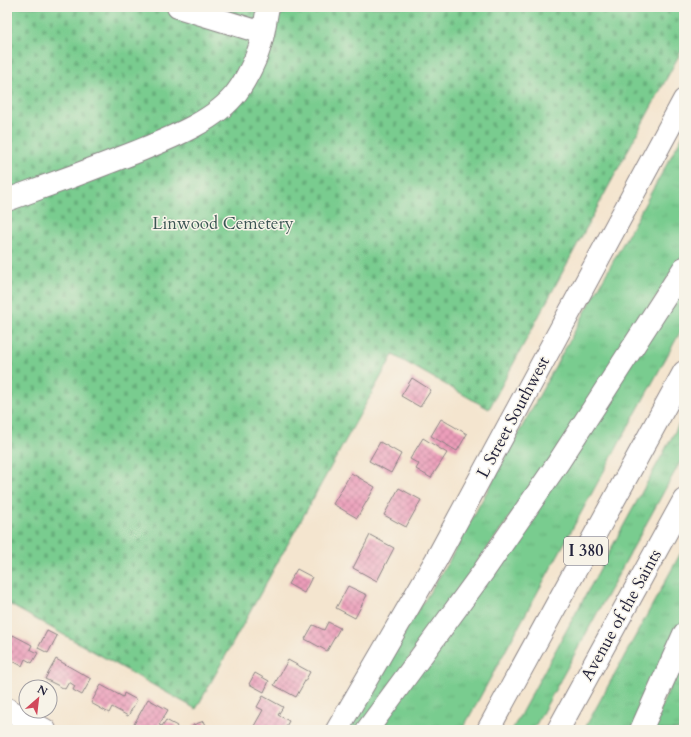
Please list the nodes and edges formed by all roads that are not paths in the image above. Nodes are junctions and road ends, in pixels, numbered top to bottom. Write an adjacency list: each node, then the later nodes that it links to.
1 (178, 7): 3 (main road)
2 (268, 7): 3 (main road)
3 (263, 33): 5 (main road)
4 (684, 100): 12 (main road, L Street Southwest)
5 (7, 200)
6 (684, 268): 13 (main road)
7 (684, 372): 14 (main road, I 380)
8 (684, 500): 15 (main road, Avenue of the Saints)
9 (684, 634): 16 (main road)
10 (7, 709): 11 (main road)
11 (45, 730)
12 (337, 730)
13 (367, 730)
14 (488, 730)
15 (558, 730)
16 (641, 730)

